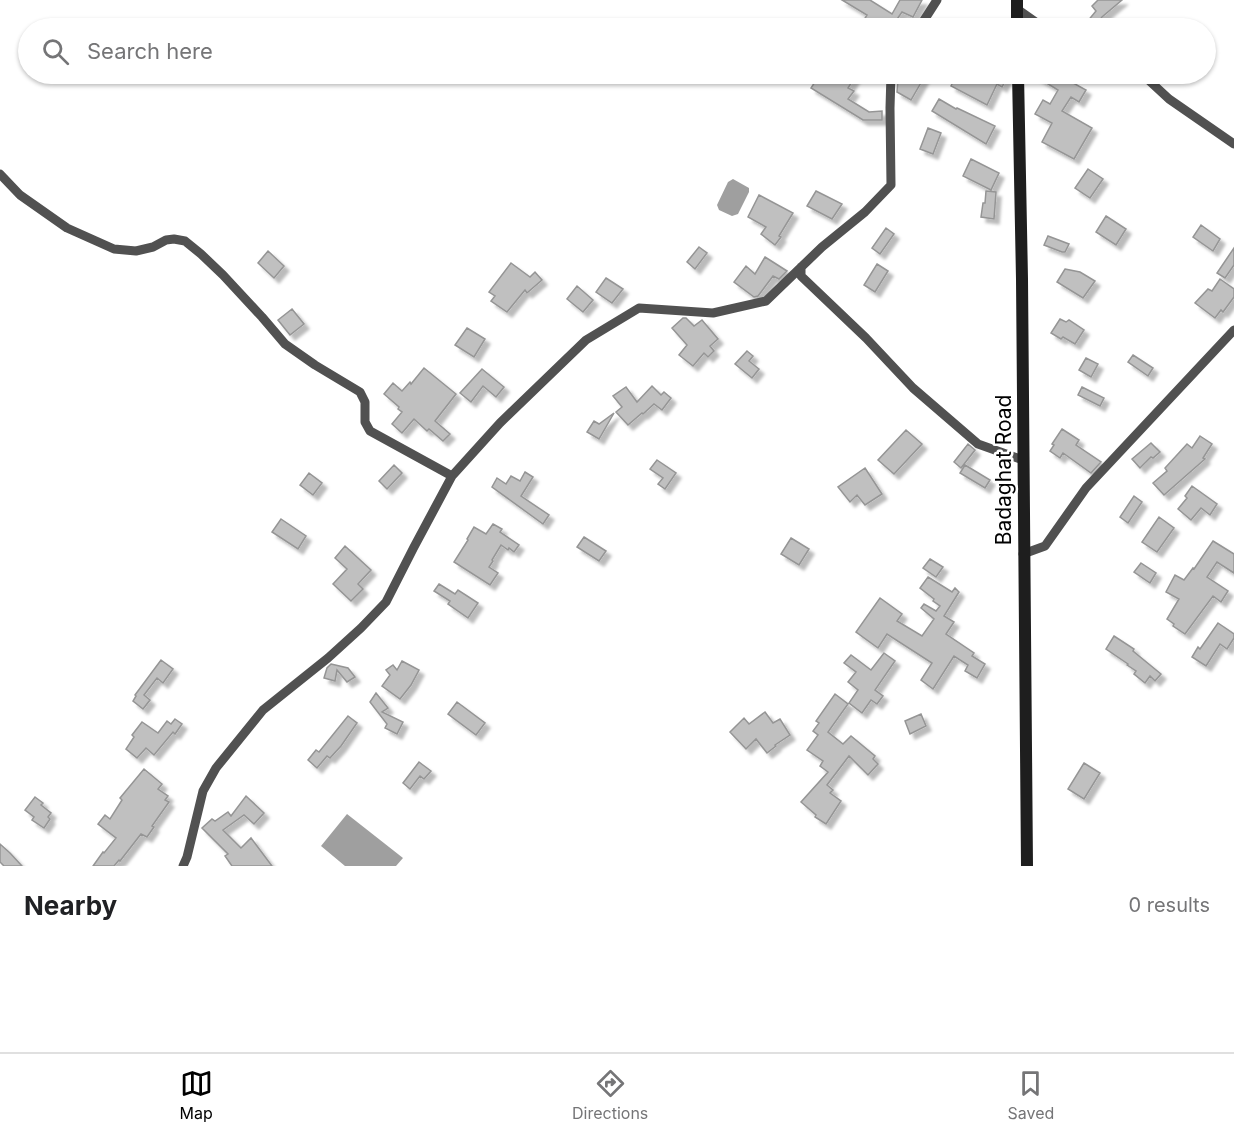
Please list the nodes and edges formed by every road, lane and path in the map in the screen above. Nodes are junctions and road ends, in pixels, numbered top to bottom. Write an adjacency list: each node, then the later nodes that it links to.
1 (937, 0): 3 (street)
2 (1017, 5): 4 (street)
3 (925, 18)
4 (1032, 18)
5 (891, 84): 10 (street)
6 (1018, 84): 12 (main road, Badaghat Road)
7 (1153, 84): 8 (street)
8 (1234, 144)
9 (0, 174): 13 (street)
10 (801, 267): 12 (street); 13 (street)
11 (1234, 330): 14 (street)
12 (1023, 460): 14 (main road, Badaghat Road)
13 (452, 476): 15 (street)
14 (1023, 554): 16 (main road, Badaghat Road)
15 (183, 866)
16 (1027, 866)

